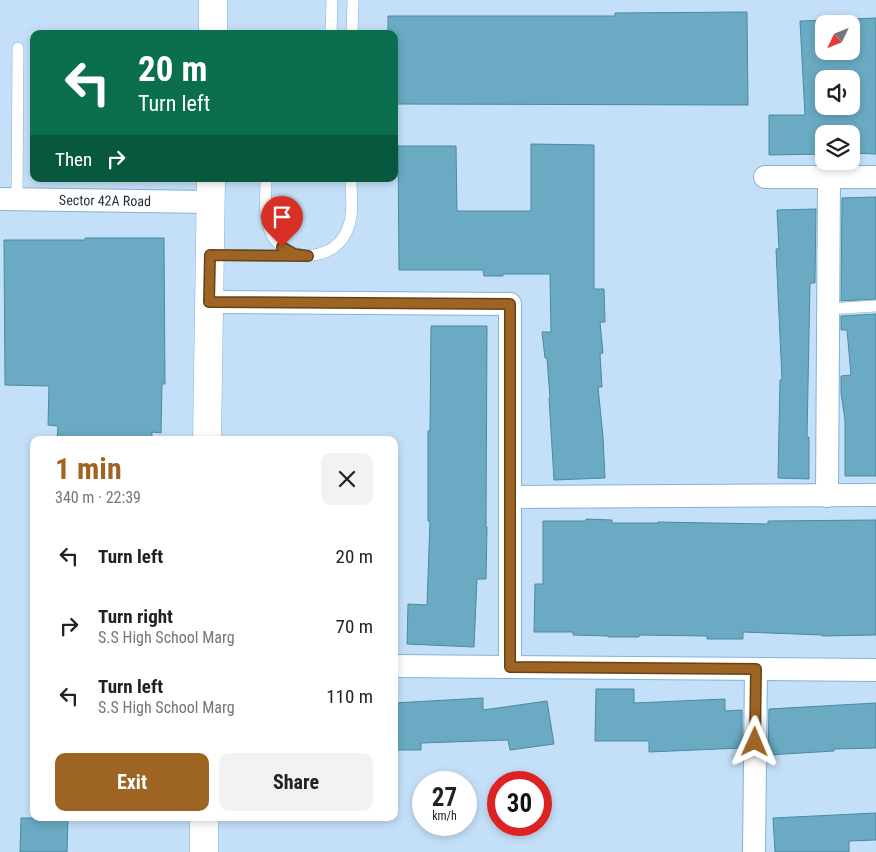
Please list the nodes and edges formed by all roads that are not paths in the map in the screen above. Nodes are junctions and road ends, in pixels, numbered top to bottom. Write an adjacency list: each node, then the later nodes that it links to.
1 (214, 0): 4 (street)
2 (332, 0): 5 (lane)
3 (353, 0): 6 (lane)
4 (213, 30)
5 (331, 30)
6 (352, 30)
7 (18, 48): 14 (lane)
8 (764, 177): 9 (street)
9 (829, 177): 10 (street); 19 (street)
10 (876, 177)
11 (266, 182): 16 (lane)
12 (351, 182): 16 (lane)
13 (211, 190): 14 (street, Sector 42A Road); 15 (street)
14 (9, 199)
15 (210, 255): 16 (lane); 17 (street)
16 (308, 256)
17 (209, 302): 20 (street); 23 (street)
18 (876, 306): 19 (lane)
19 (828, 309): 21 (street)
20 (207, 436)
21 (827, 496): 22 (street); 23 (street)
22 (876, 496)
23 (510, 497): 25 (street)
24 (398, 666): 25 (street)
25 (510, 667): 26 (street)
26 (756, 669): 27 (street); 30 (street)
27 (876, 670)
28 (204, 821): 29 (street)
29 (204, 852)
30 (754, 852)

